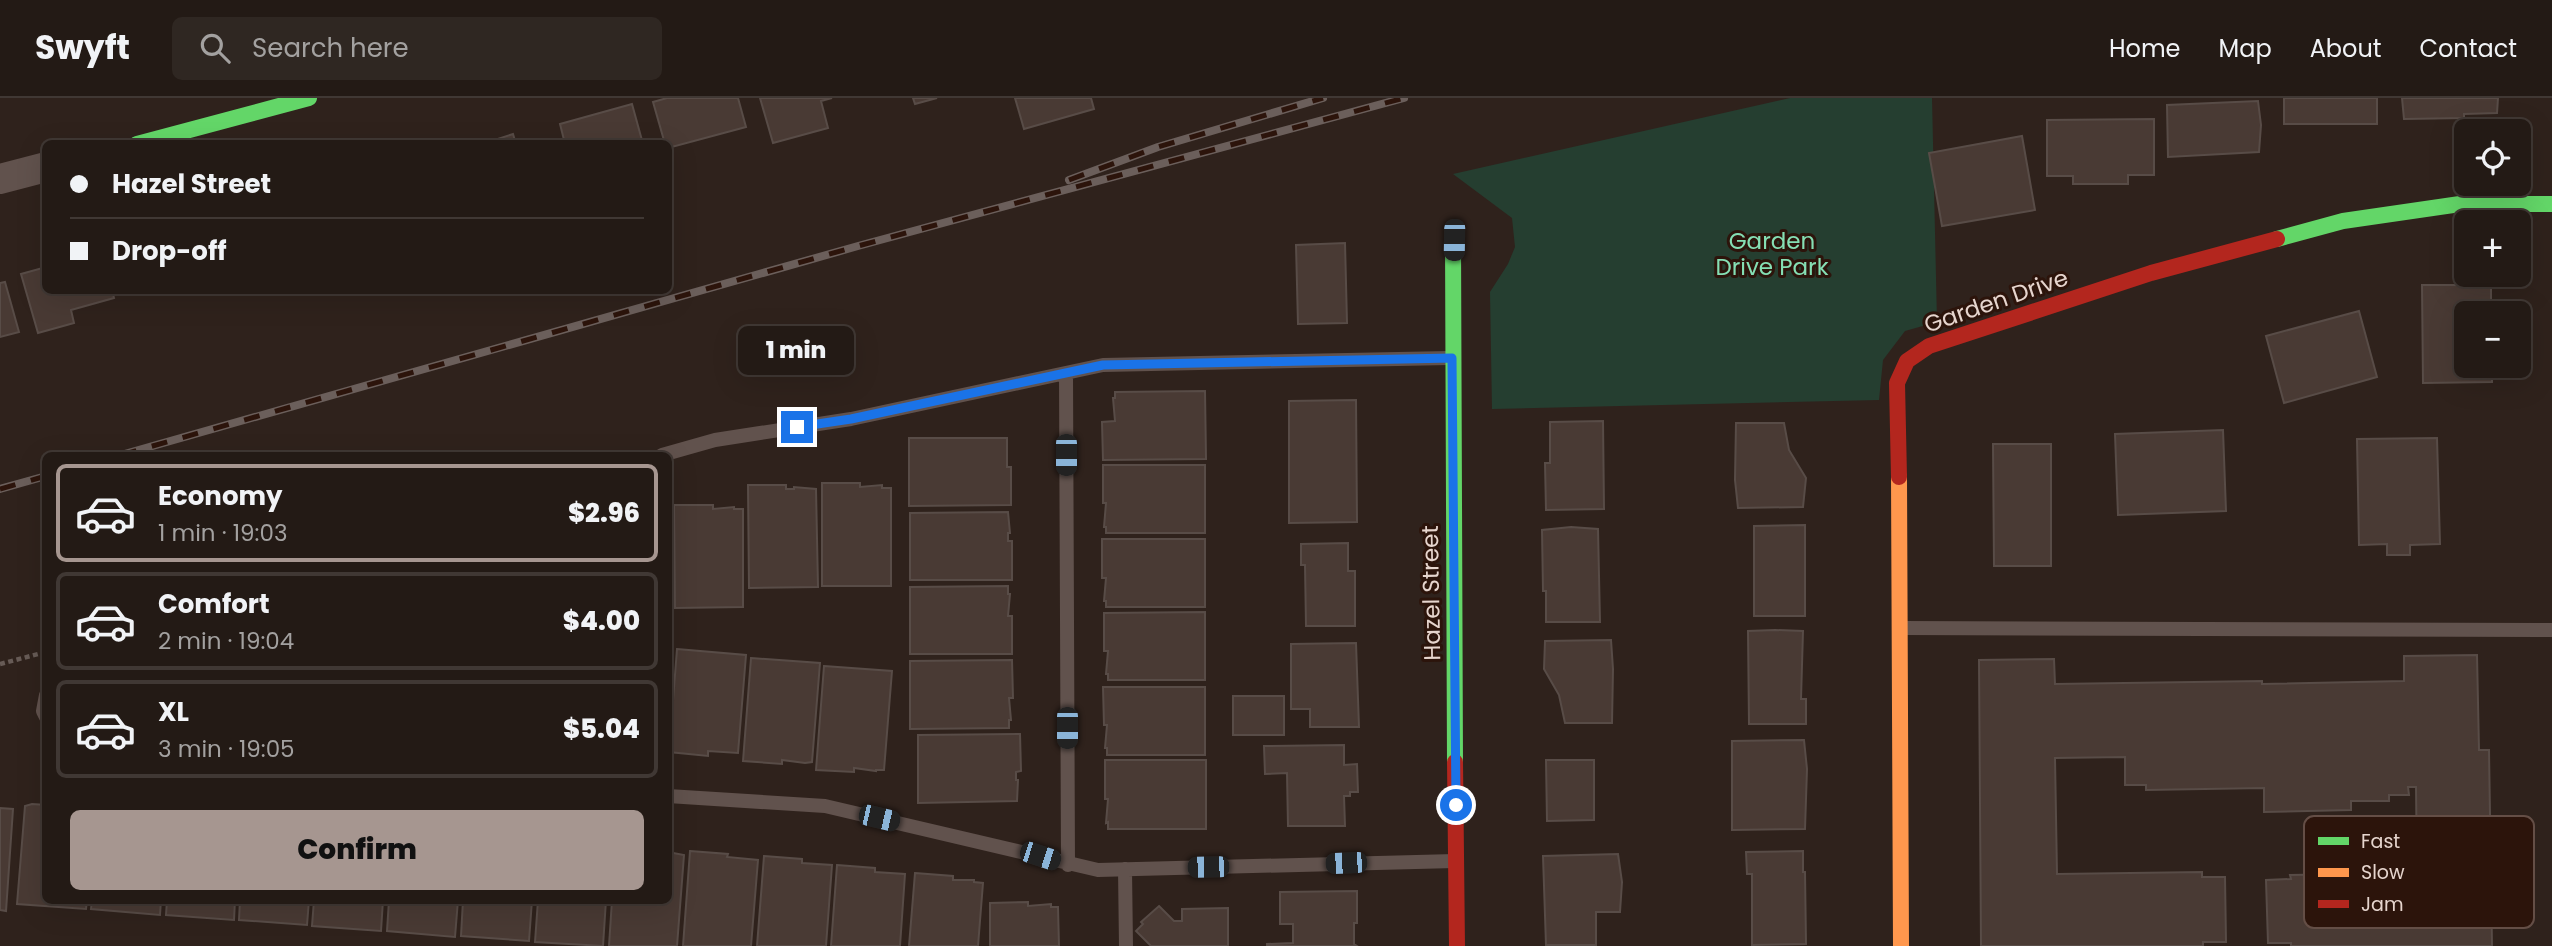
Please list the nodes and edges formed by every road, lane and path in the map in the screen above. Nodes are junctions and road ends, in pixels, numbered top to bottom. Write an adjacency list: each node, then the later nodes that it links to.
1 (309, 98): 2 (street)
2 (151, 140)
3 (42, 168): 4 (street)
4 (0, 179)
5 (2552, 204): 10 (street, Garden Drive)
6 (1454, 240): 7 (street, Hazel Street)
7 (1452, 358): 8 (lane); 15 (street, Hazel Street)
8 (1066, 373): 9 (lane); 16 (lane)
9 (672, 452)
10 (1901, 628): 11 (lane); 20 (street, Garden Drive)
11 (2552, 630)
12 (42, 653): 13 (path)
13 (0, 664)
14 (672, 796): 16 (lane)
15 (1457, 860): 17 (lane); 19 (street, Hazel Street)
16 (1068, 865): 17 (lane)
17 (1125, 869): 18 (lane)
18 (1126, 946)
19 (1457, 946)
20 (1901, 946)

